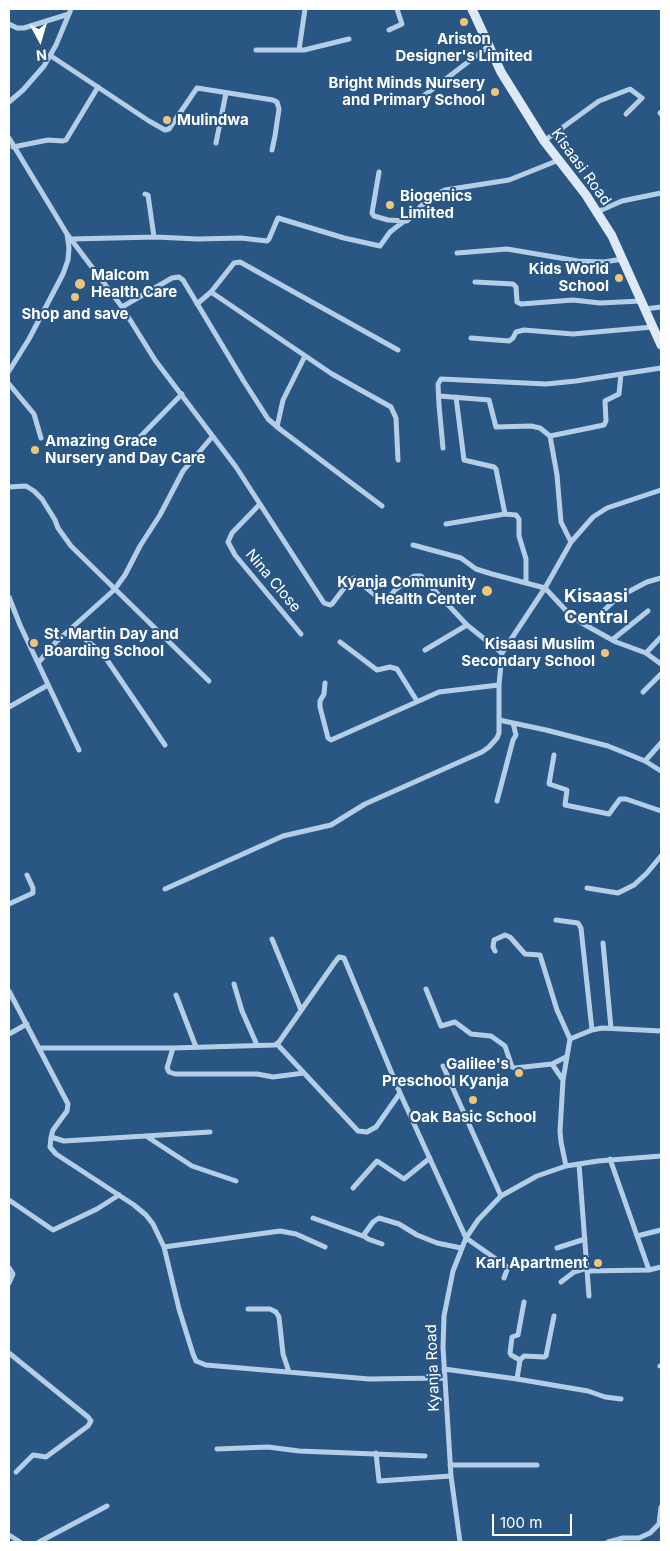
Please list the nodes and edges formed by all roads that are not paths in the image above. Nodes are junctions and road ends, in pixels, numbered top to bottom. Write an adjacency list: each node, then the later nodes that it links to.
1 (305, 9): 10 (street)
2 (397, 9): 6 (street)
3 (472, 9): 8 (main road, Kisaasi Road)
4 (70, 11): 5 (street); 11 (street)
5 (9, 24)
6 (389, 30)
7 (350, 39): 10 (street)
8 (489, 46): 15 (street); 18 (main road, Kisaasi Road)
9 (256, 50): 10 (street)
10 (299, 50)
11 (50, 56): 12 (street); 14 (street)
12 (98, 87): 13 (street); 20 (street)
13 (226, 93): 19 (street); 21 (street)
14 (9, 102)
15 (413, 104)
16 (626, 114): 18 (street)
17 (9, 138): 20 (street)
18 (544, 141): 22 (main road, Kisaasi Road)
19 (216, 143)
20 (14, 148): 28 (street)
21 (272, 150)
22 (559, 160): 26 (main road, Kisaasi Road); 27 (street)
23 (379, 172): 27 (street)
24 (661, 193): 26 (street)
25 (146, 194): 29 (street)
26 (597, 212): 32 (main road, Kisaasi Road)
27 (403, 222): 29 (street)
28 (67, 234): 30 (street); 45 (street)
29 (154, 237): 30 (street)
30 (72, 239): 37 (street)
31 (457, 252): 32 (street)
32 (623, 259): 36 (main road, Kisaasi Road)
33 (475, 282): 36 (street)
34 (211, 292): 35 (street); 42 (street); 43 (street)
35 (197, 304): 37 (street); 51 (street)
36 (643, 305): 38 (street); 39 (main road, Kisaasi Road)
37 (122, 307): 48 (street)
38 (661, 307)
39 (653, 327): 40 (street); 41 (main road, Kisaasi Road)
40 (471, 338)
41 (661, 345)
42 (398, 350)
43 (305, 356): 51 (street); 57 (street)
44 (661, 368): 46 (street)
45 (9, 371)
46 (621, 374): 49 (street); 52 (street)
47 (9, 384): 53 (street)
48 (182, 394): 54 (street); 55 (street)
49 (439, 396): 50 (street); 56 (street)
50 (456, 397): 52 (street); 62 (street)
51 (277, 426): 61 (street)
52 (550, 436): 64 (street)
53 (41, 438)
54 (212, 438): 60 (street); 69 (street)
55 (138, 439)
56 (443, 448)
57 (398, 460)
58 (9, 487): 69 (street)
59 (661, 490): 64 (street)
60 (260, 504): 72 (street); 75 (street, Nina Close)
61 (382, 506)
62 (505, 514): 63 (street); 67 (street)
63 (446, 524)
64 (571, 542): 68 (street)
65 (414, 545): 67 (street)
66 (661, 578): 73 (street)
67 (526, 582): 68 (street)
68 (545, 588): 73 (street); 80 (street)
69 (114, 590): 74 (street); 85 (street)
70 (9, 599): 82 (street)
71 (648, 611): 77 (street)
72 (467, 625): 79 (street); 80 (street)
73 (587, 626): 77 (street)
74 (72, 628): 82 (street); 95 (street)
75 (301, 634)
76 (661, 637): 81 (street)
77 (612, 640): 81 (street)
78 (340, 642): 90 (street)
79 (425, 650)
80 (502, 653): 88 (street)
81 (646, 653): 83 (street)
82 (38, 664): 87 (street)
83 (661, 664)
84 (661, 674): 89 (street)
85 (209, 681)
86 (324, 683): 90 (street)
87 (48, 685): 91 (street); 96 (street)
88 (499, 685): 90 (street); 92 (street)
89 (643, 692)
90 (417, 702)
91 (9, 707)
92 (499, 720): 93 (street); 104 (street)
93 (513, 723): 98 (street); 100 (street)
94 (661, 743): 98 (street)
95 (165, 745)
96 (79, 750)
97 (554, 755): 101 (street)
98 (645, 761): 99 (street)
99 (661, 770)
100 (497, 801)
101 (661, 811)
102 (661, 856): 105 (street)
103 (27, 875): 106 (street)
104 (165, 888)
105 (587, 888)
106 (9, 904)
107 (556, 920): 118 (street)
108 (272, 939): 115 (street)
109 (603, 943): 117 (street)
110 (495, 951): 121 (street)
111 (234, 984): 123 (street)
112 (426, 989): 128 (street)
113 (9, 992): 116 (street)
114 (176, 995): 124 (street)
115 (301, 1010): 122 (street); 132 (street)
116 (27, 1024): 120 (street); 125 (street)
117 (611, 1028): 118 (street); 119 (street)
118 (592, 1030): 121 (street)
119 (661, 1031)
120 (9, 1034)
121 (570, 1039): 127 (street)
122 (277, 1044): 123 (street); 130 (street)
123 (257, 1045): 124 (street)
124 (196, 1047): 126 (street)
125 (39, 1048): 126 (street); 135 (street)
126 (174, 1048): 130 (street)
127 (566, 1057): 128 (street); 131 (street)
128 (552, 1064): 131 (street)
129 (443, 1066): 144 (street)
130 (304, 1073): 132 (street)
131 (563, 1080): 140 (street)
132 (400, 1093): 137 (street)
133 (210, 1132): 134 (street)
134 (146, 1136): 135 (street); 141 (street)
135 (51, 1137): 143 (street)
136 (661, 1156): 138 (street, Kyanja Road)
137 (430, 1158): 142 (street); 150 (street)
138 (610, 1160): 139 (street, Kyanja Road); 149 (street)
139 (579, 1164): 140 (street, Kyanja Road); 151 (street)
140 (566, 1166): 144 (street, Kyanja Road)
141 (236, 1181)
142 (353, 1188)
143 (119, 1195): 145 (street); 153 (street)
144 (501, 1196): 150 (street, Kyanja Road)
145 (9, 1200)
146 (314, 1218): 148 (street)
147 (661, 1230): 149 (street)
148 (364, 1236): 152 (street); 155 (street)
149 (637, 1236): 160 (street)
150 (466, 1238): 155 (street, Kyanja Road); 161 (street)
151 (585, 1239): 156 (street); 159 (street)
152 (382, 1244)
153 (164, 1247): 154 (street); 171 (street)
154 (325, 1247)
155 (461, 1248): 170 (street, Kyanja Road)
156 (557, 1248)
157 (661, 1267): 160 (street)
158 (9, 1268): 163 (street)
159 (587, 1270): 160 (street); 162 (street); 164 (street)
160 (649, 1270)
161 (504, 1278)
162 (560, 1282)
163 (9, 1284)
164 (588, 1296)
165 (524, 1302): 169 (street)
166 (248, 1309): 171 (street)
167 (554, 1316): 169 (street)
168 (9, 1353): 180 (street)
169 (520, 1360): 173 (street)
170 (444, 1369): 172 (street, Kyanja Road); 173 (street)
171 (289, 1372): 172 (street)
172 (444, 1378): 178 (street, Kyanja Road)
173 (517, 1378): 174 (street)
174 (621, 1399)
175 (217, 1449): 176 (street)
176 (376, 1453): 177 (street); 181 (street)
177 (424, 1456)
178 (450, 1465): 179 (street); 181 (street, Kyanja Road)
179 (537, 1465)
180 (16, 1472)
181 (451, 1476): 188 (street, Kyanja Road)
182 (107, 1506): 187 (street)
183 (661, 1507): 184 (street)
184 (661, 1521): 189 (street)
185 (9, 1535): 186 (street)
186 (20, 1542)
187 (39, 1542)
188 (460, 1542)
189 (608, 1542)

